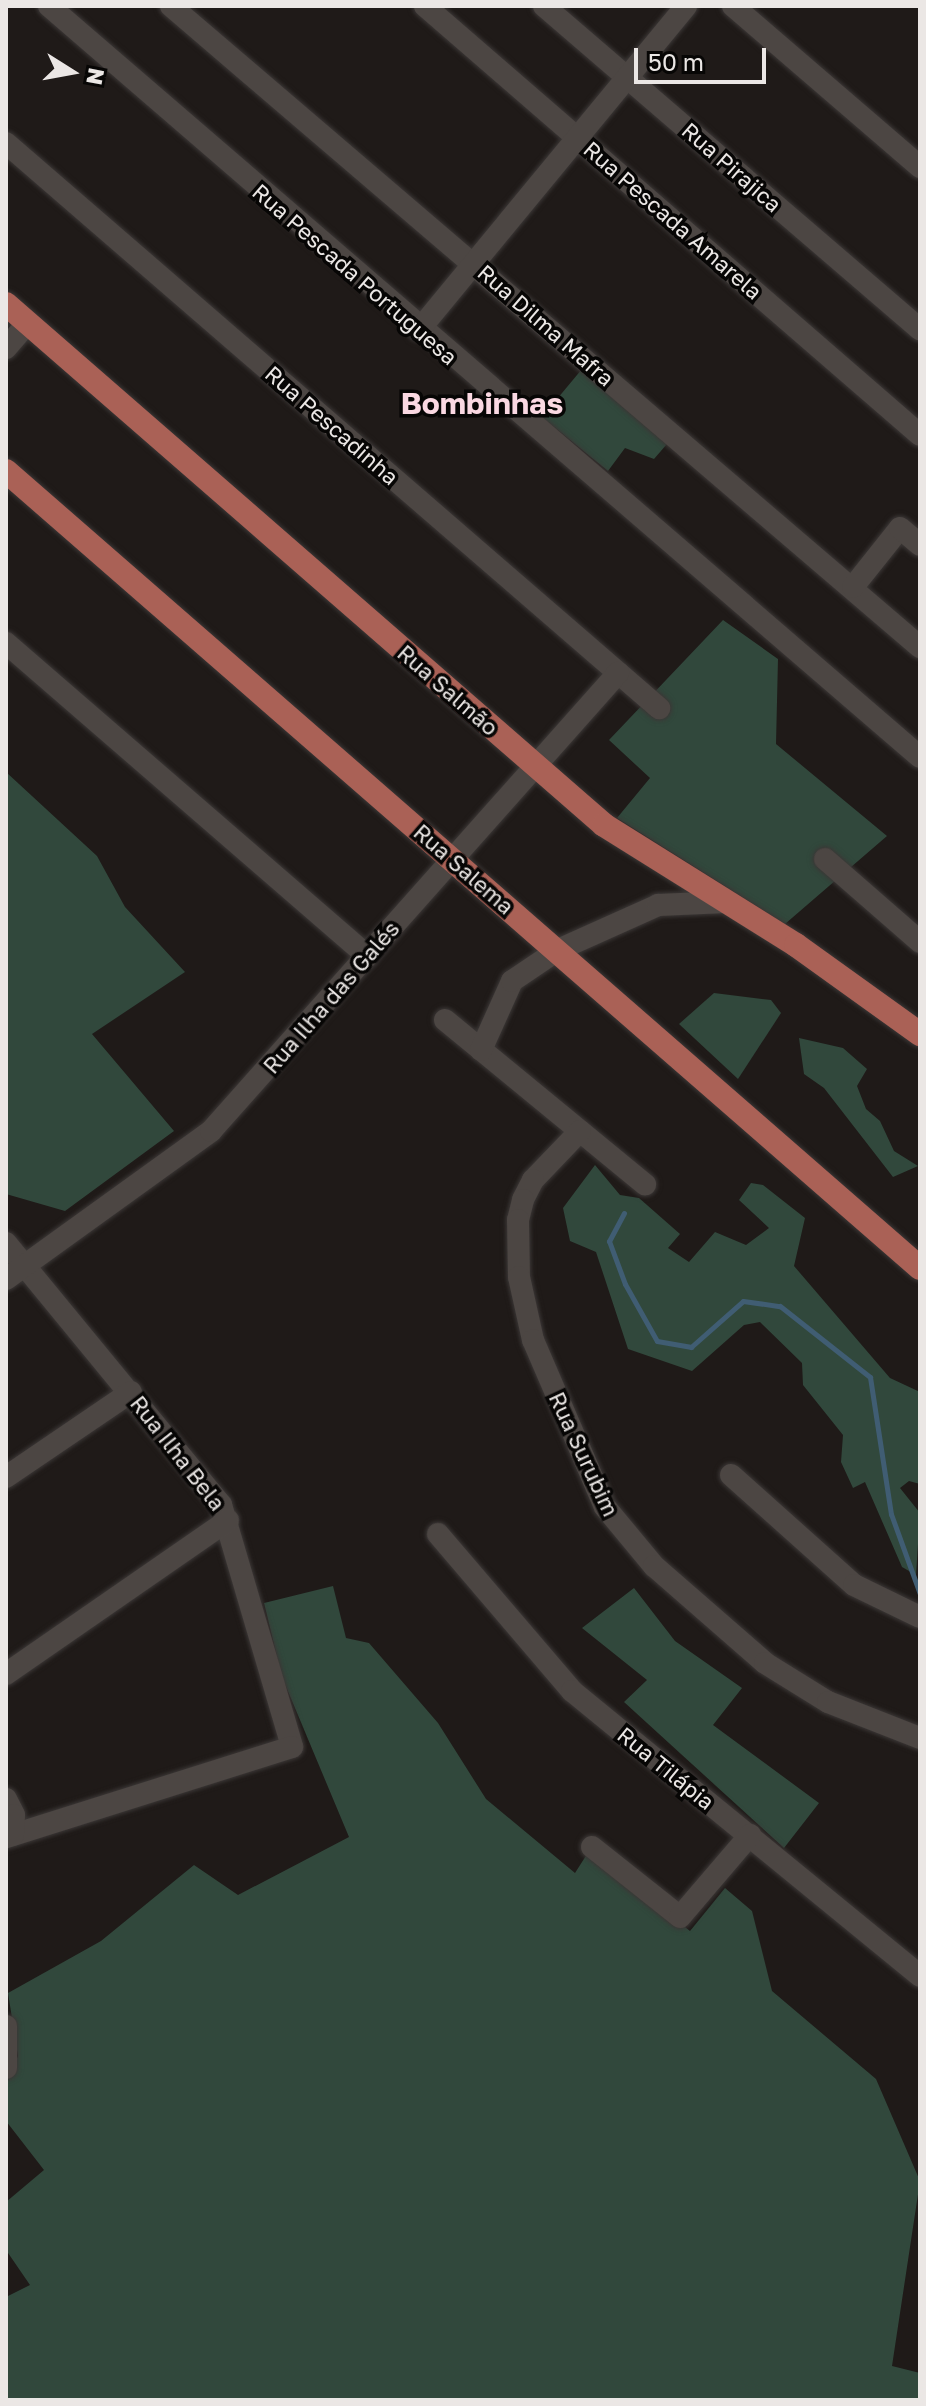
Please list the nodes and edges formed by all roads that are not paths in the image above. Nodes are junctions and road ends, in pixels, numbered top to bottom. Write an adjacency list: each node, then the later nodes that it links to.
1 (49, 6): 15 (street, Rua Pescada Portuguesa)
2 (171, 6): 11 (street, Rua Dilma Mafra)
3 (425, 6): 8 (street, Rua Pescada Amarela)
4 (544, 6): 7 (street, Rua Pirajica)
5 (686, 6): 7 (street)
6 (733, 6): 10 (street)
7 (627, 77): 8 (street); 14 (street, Rua Pirajica)
8 (578, 137): 11 (street); 17 (street, Rua Pescada Amarela)
9 (6, 143): 23 (street, Rua Pescadinha)
10 (920, 167)
11 (474, 263): 15 (street); 20 (street, Rua Dilma Mafra)
12 (6, 304): 13 (main road, Rua Salmão)
13 (28, 323): 16 (street); 26 (main road, Rua Salmão)
14 (920, 329)
15 (419, 330): 25 (street, Rua Pescada Portuguesa)
16 (6, 348)
17 (920, 435)
18 (6, 471): 27 (main road, Rua Salema)
19 (920, 545): 20 (street)
20 (853, 587): 22 (street, Rua Dilma Mafra)
21 (6, 643): 32 (street)
22 (920, 647)
23 (618, 673): 24 (street, Rua Pescadinha); 26 (street, Rua Ilha das Galés)
24 (659, 708)
25 (920, 757)
26 (536, 766): 27 (street, Rua Ilha das Galés); 29 (main road, Rua Salmão)
27 (453, 859): 31 (main road, Rua Salema); 32 (street, Rua Ilha das Galés)
28 (825, 859): 30 (street)
29 (726, 902): 31 (street); 34 (main road, Rua Salmão)
30 (920, 942)
31 (558, 950): 35 (street); 40 (main road, Rua Salema)
32 (367, 956): 39 (street, Rua Ilha das Galés)
33 (445, 1020): 35 (street)
34 (920, 1034)
35 (481, 1050): 36 (street)
36 (580, 1131): 37 (street); 49 (street, Rua Surubim)
37 (645, 1184)
38 (6, 1243): 39 (street, Rua Ilha Bela)
39 (26, 1266): 41 (street, Rua Ilha das Galés); 42 (street, Rua Ilha Bela)
40 (920, 1268)
41 (6, 1279)
42 (131, 1392): 44 (street); 45 (street, Rua Ilha Bela)
43 (731, 1475): 47 (street)
44 (6, 1477)
45 (228, 1520): 48 (street); 51 (street, Rua Ilha Bela)
46 (438, 1534): 52 (street, Rua Tilápia)
47 (920, 1617)
48 (6, 1674)
49 (920, 1738)
50 (6, 1799): 51 (street)
51 (8, 1833)
52 (750, 1835): 53 (street); 54 (street, Rua Tilápia)
53 (592, 1847)
54 (920, 1976)
55 (6, 2026): 56 (street)
56 (6, 2068)

